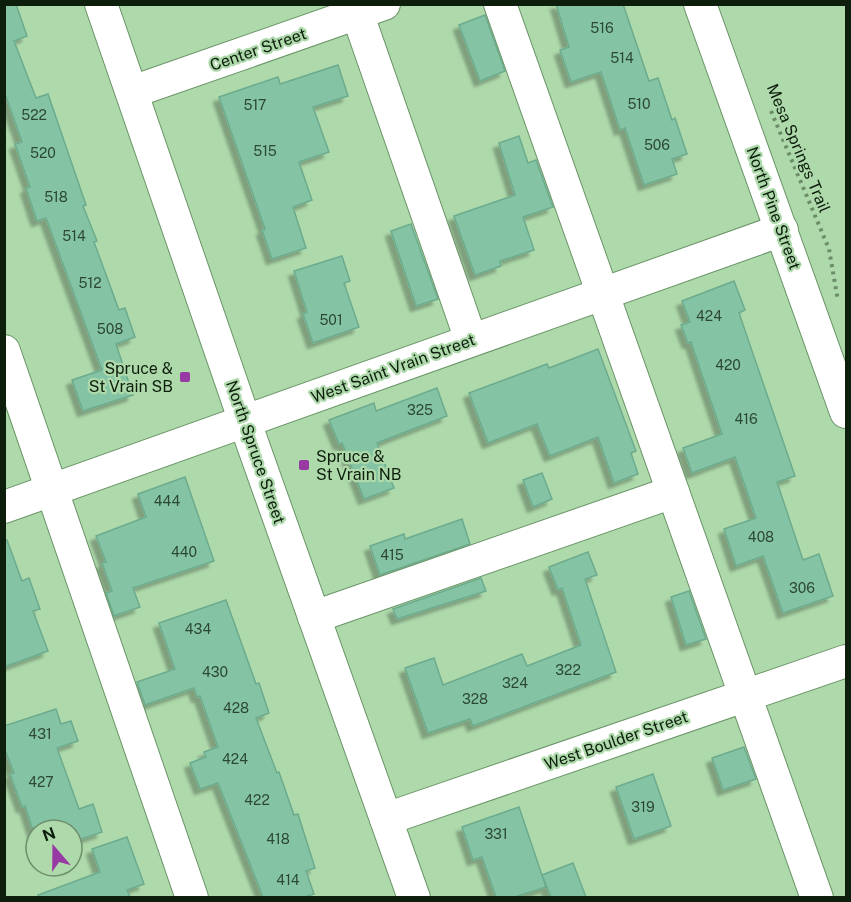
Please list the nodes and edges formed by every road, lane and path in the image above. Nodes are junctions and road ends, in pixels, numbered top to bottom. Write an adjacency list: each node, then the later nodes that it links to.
1 (101, 4): 5 (street, North Spruce Street)
2 (500, 4): 8 (street)
3 (700, 4): 7 (street, North Pine Street)
4 (365, 8): 5 (street, Center Street); 10 (street)
5 (132, 92): 13 (street, North Spruce Street)
6 (768, 104): 9 (path, Mesa Springs Trail)
7 (782, 230): 8 (street, West Saint Vrain Street); 12 (street, North Pine Street)
8 (603, 294): 10 (street, West Saint Vrain Street); 15 (street)
9 (839, 306)
10 (471, 340): 13 (street, West Saint Vrain Street)
11 (4, 351): 14 (street)
12 (846, 412)
13 (244, 421): 14 (street, West Saint Vrain Street); 17 (street, North Spruce Street)
14 (53, 489): 16 (street, West Saint Vrain Street); 21 (street)
15 (673, 492): 17 (street); 19 (street)
16 (4, 507)
17 (314, 617): 20 (street, North Spruce Street)
18 (846, 661): 19 (street, West Boulder Street)
19 (744, 696): 20 (street, West Boulder Street); 23 (street)
20 (386, 819): 22 (street, North Spruce Street)
21 (192, 897)
22 (414, 897)
23 (817, 897)

